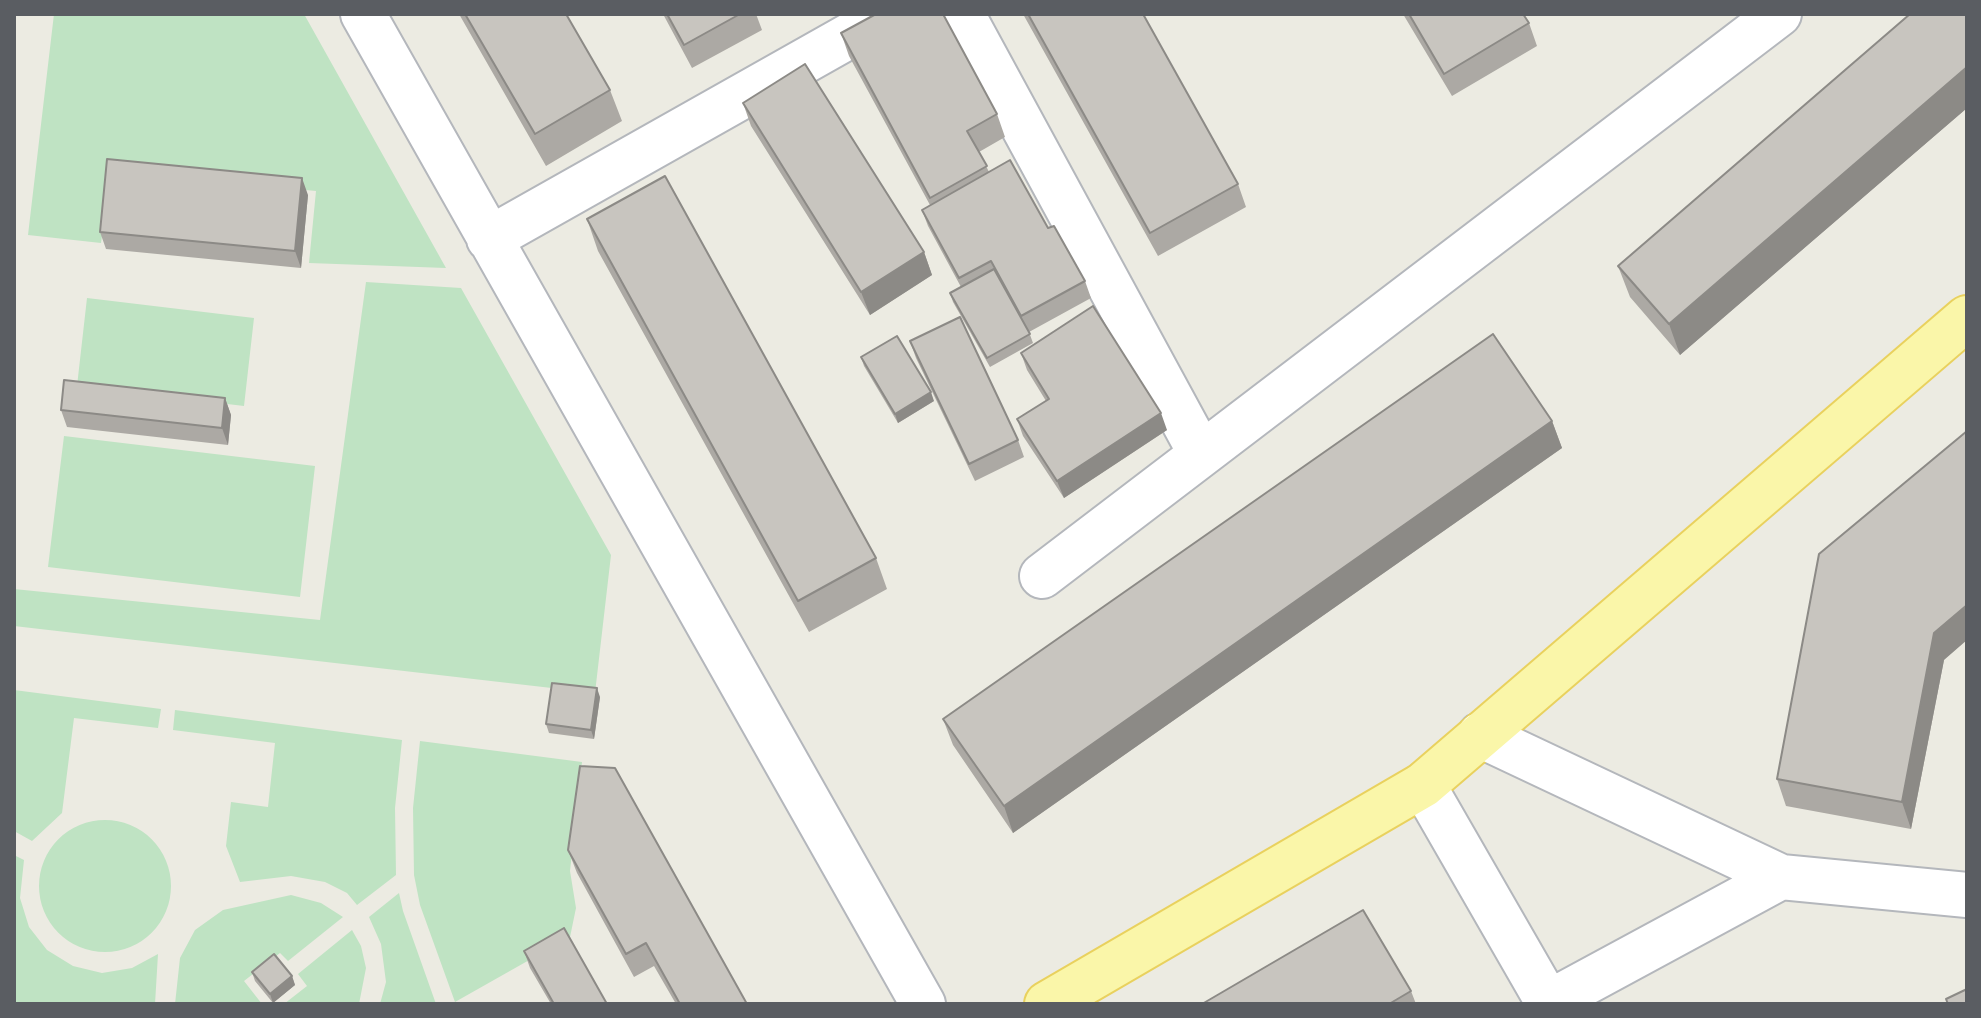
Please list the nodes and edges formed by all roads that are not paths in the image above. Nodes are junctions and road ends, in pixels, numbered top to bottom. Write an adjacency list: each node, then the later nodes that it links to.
1 (363, 14): 6 (street)
2 (888, 14): 6 (street)
3 (962, 14): 8 (street)
4 (1779, 14): 5 (street)
5 (1736, 28): 8 (street)
6 (489, 239): 15 (street)
7 (1967, 318): 10 (main road)
8 (1201, 454): 9 (street)
9 (1042, 576)
10 (1480, 735): 11 (main road); 12 (street)
11 (1423, 785): 14 (street); 16 (main road)
12 (1781, 877): 13 (street); 14 (street)
13 (1967, 895)
14 (1548, 1003)
15 (923, 1004)
16 (1047, 1004)

